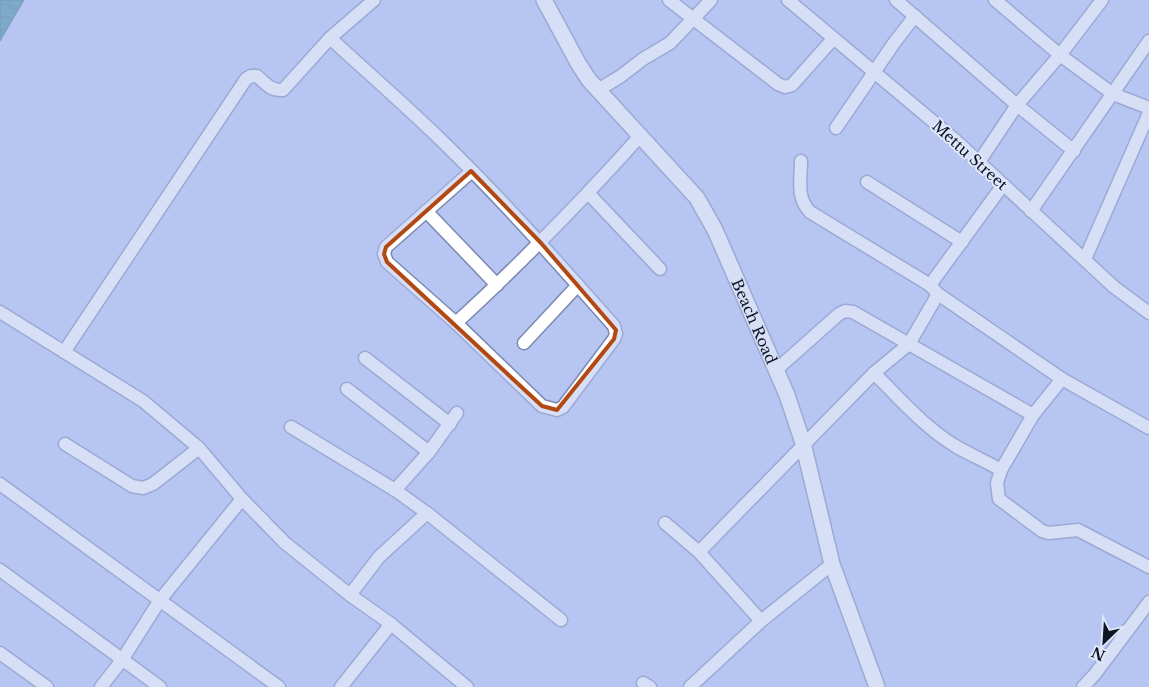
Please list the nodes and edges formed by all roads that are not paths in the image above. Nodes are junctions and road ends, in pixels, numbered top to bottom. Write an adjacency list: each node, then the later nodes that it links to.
1 (374, 0): 11 (street)
2 (544, 0): 16 (main road, Beach Road)
3 (669, 0): 10 (street)
4 (711, 0): 10 (street)
5 (788, 0): 12 (street, Mettu Street)
6 (896, 0): 9 (street)
7 (995, 0): 14 (street)
8 (1102, 0): 14 (street)
9 (915, 16): 15 (street); 18 (street)
10 (694, 19): 12 (street); 16 (street)
11 (330, 38): 26 (street); 44 (street)
12 (833, 39): 15 (street, Mettu Street)
13 (1149, 41): 17 (street)
14 (1060, 55): 17 (street); 18 (street)
15 (874, 71): 21 (street); 25 (street, Mettu Street)
16 (598, 90): 22 (main road, Beach Road)
17 (1113, 94): 19 (street); 23 (street)
18 (1017, 105): 23 (street); 25 (street)
19 (1149, 108)
20 (1149, 113): 34 (street)
21 (836, 128)
22 (641, 135): 29 (street); 46 (main road, Beach Road)
23 (1074, 151): 31 (street)
24 (801, 160): 38 (street)
25 (979, 162): 28 (street, Mettu Street)
26 (472, 171): 30 (street); 33 (street)
27 (867, 182): 32 (street)
28 (1003, 185): 31 (street, Mettu Street); 32 (street)
29 (588, 194): 33 (street); 35 (street)
30 (426, 211): 36 (street); 41 (street)
31 (1032, 211): 34 (street, Mettu Street)
32 (962, 242): 38 (street)
33 (541, 243): 36 (street); 37 (street)
34 (1085, 259): 40 (street, Mettu Street)
35 (660, 269)
36 (497, 285): 41 (street)
37 (578, 285): 41 (street); 42 (street)
38 (934, 290): 43 (street); 48 (street)
39 (0, 312): 44 (street)
40 (1149, 313)
41 (456, 323)
42 (524, 343)
43 (909, 344): 46 (street); 47 (street); 50 (street)
44 (64, 352): 55 (street)
45 (365, 358): 56 (street)
46 (776, 370): 54 (main road, Beach Road)
47 (874, 373): 54 (street); 57 (street)
48 (1062, 379): 50 (street); 52 (street)
49 (347, 389): 56 (street)
50 (1033, 415): 57 (street)
51 (291, 427): 59 (street)
52 (1149, 428)
53 (65, 444): 55 (street)
54 (803, 444): 63 (street); 64 (main road, Beach Road)
55 (199, 448): 60 (street)
56 (429, 452): 59 (street)
57 (1001, 470): 65 (street)
58 (0, 484): 68 (street)
59 (395, 490): 61 (street)
60 (242, 499): 67 (street); 68 (street)
61 (427, 513): 67 (street); 70 (street)
62 (665, 523): 63 (street)
63 (699, 552): 71 (street)
64 (832, 564): 71 (street); 82 (main road, Beach Road)
65 (1149, 567)
66 (0, 570): 74 (street)
67 (350, 595): 72 (street)
68 (160, 600): 74 (street); 78 (street)
69 (1149, 602): 83 (street)
70 (561, 620)
71 (761, 621): 81 (street)
72 (391, 624): 79 (street); 80 (street)
73 (0, 653): 75 (street)
74 (122, 660): 76 (street); 77 (street)
75 (47, 687)
76 (101, 687)
77 (160, 687)
78 (279, 687)
79 (341, 687)
80 (467, 687)
81 (690, 687)
82 (877, 687)
83 (1083, 687)

